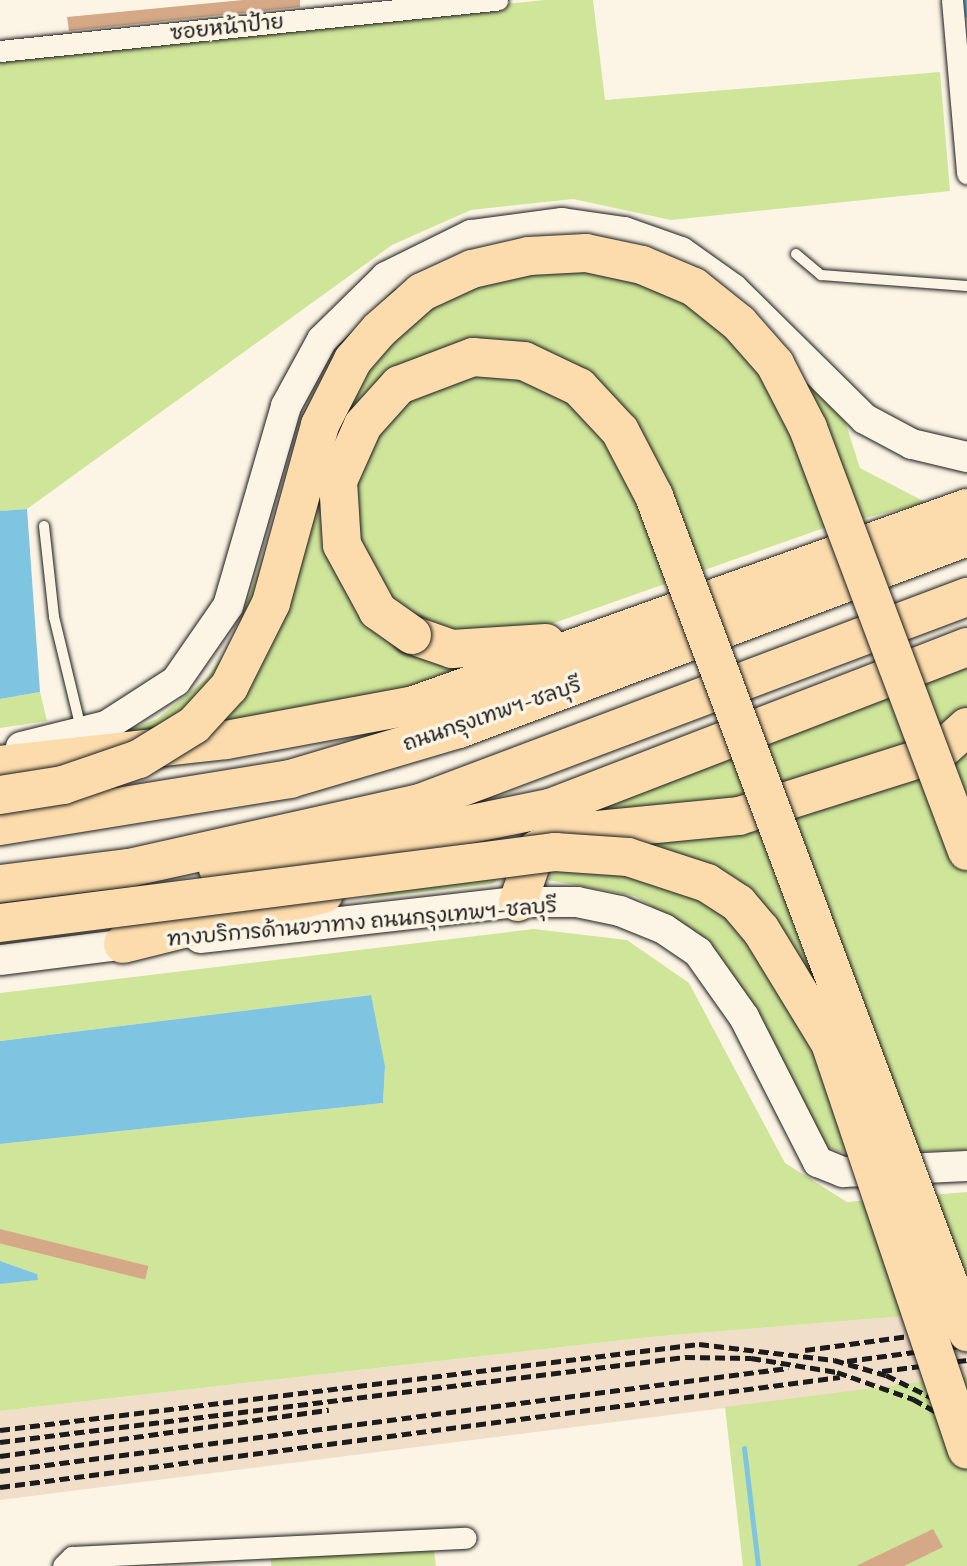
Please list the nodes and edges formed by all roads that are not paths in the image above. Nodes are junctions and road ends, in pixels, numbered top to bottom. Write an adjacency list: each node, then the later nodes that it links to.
1 (497, 0): 3 (street, ซอยหน้าป้าย)
2 (952, 0): 4 (street)
3 (0, 51)
4 (967, 173)
5 (796, 254): 6 (lane)
6 (967, 286)
7 (967, 457): 15 (main road)
8 (967, 508): 10 (highway)
9 (44, 526): 15 (lane)
10 (891, 533): 17 (highway); 29 (highway, bridge)
11 (967, 537): 20 (highway, ถนนกรุงเทพฯ-ชลบุรี)
12 (967, 597): 22 (highway)
13 (967, 647): 19 (highway)
14 (967, 727): 24 (highway)
15 (82, 734): 16 (main road)
16 (0, 752)
17 (0, 765)
18 (0, 794): 21 (highway, bridge)
19 (550, 808): 22 (highway); 26 (highway)
20 (0, 826)
21 (967, 852)
22 (129, 869): 23 (highway)
23 (0, 884)
24 (518, 902): 26 (main road, ทางบริการด้านขวาทาง ถนนกรุงเทพฯ-ชลบุรี); 28 (main road, ทางบริการด้านขวาทาง ถนนกรุงเทพฯ-ชลบุรี)
25 (0, 923): 30 (highway, bridge)
26 (123, 944): 27 (main road, ทางบริการด้านขวาทาง ถนนกรุงเทพฯ-ชลบุรี)
27 (0, 960)
28 (967, 1166)
29 (967, 1332)
30 (967, 1450)
31 (466, 1538): 32 (street)
32 (63, 1566)

